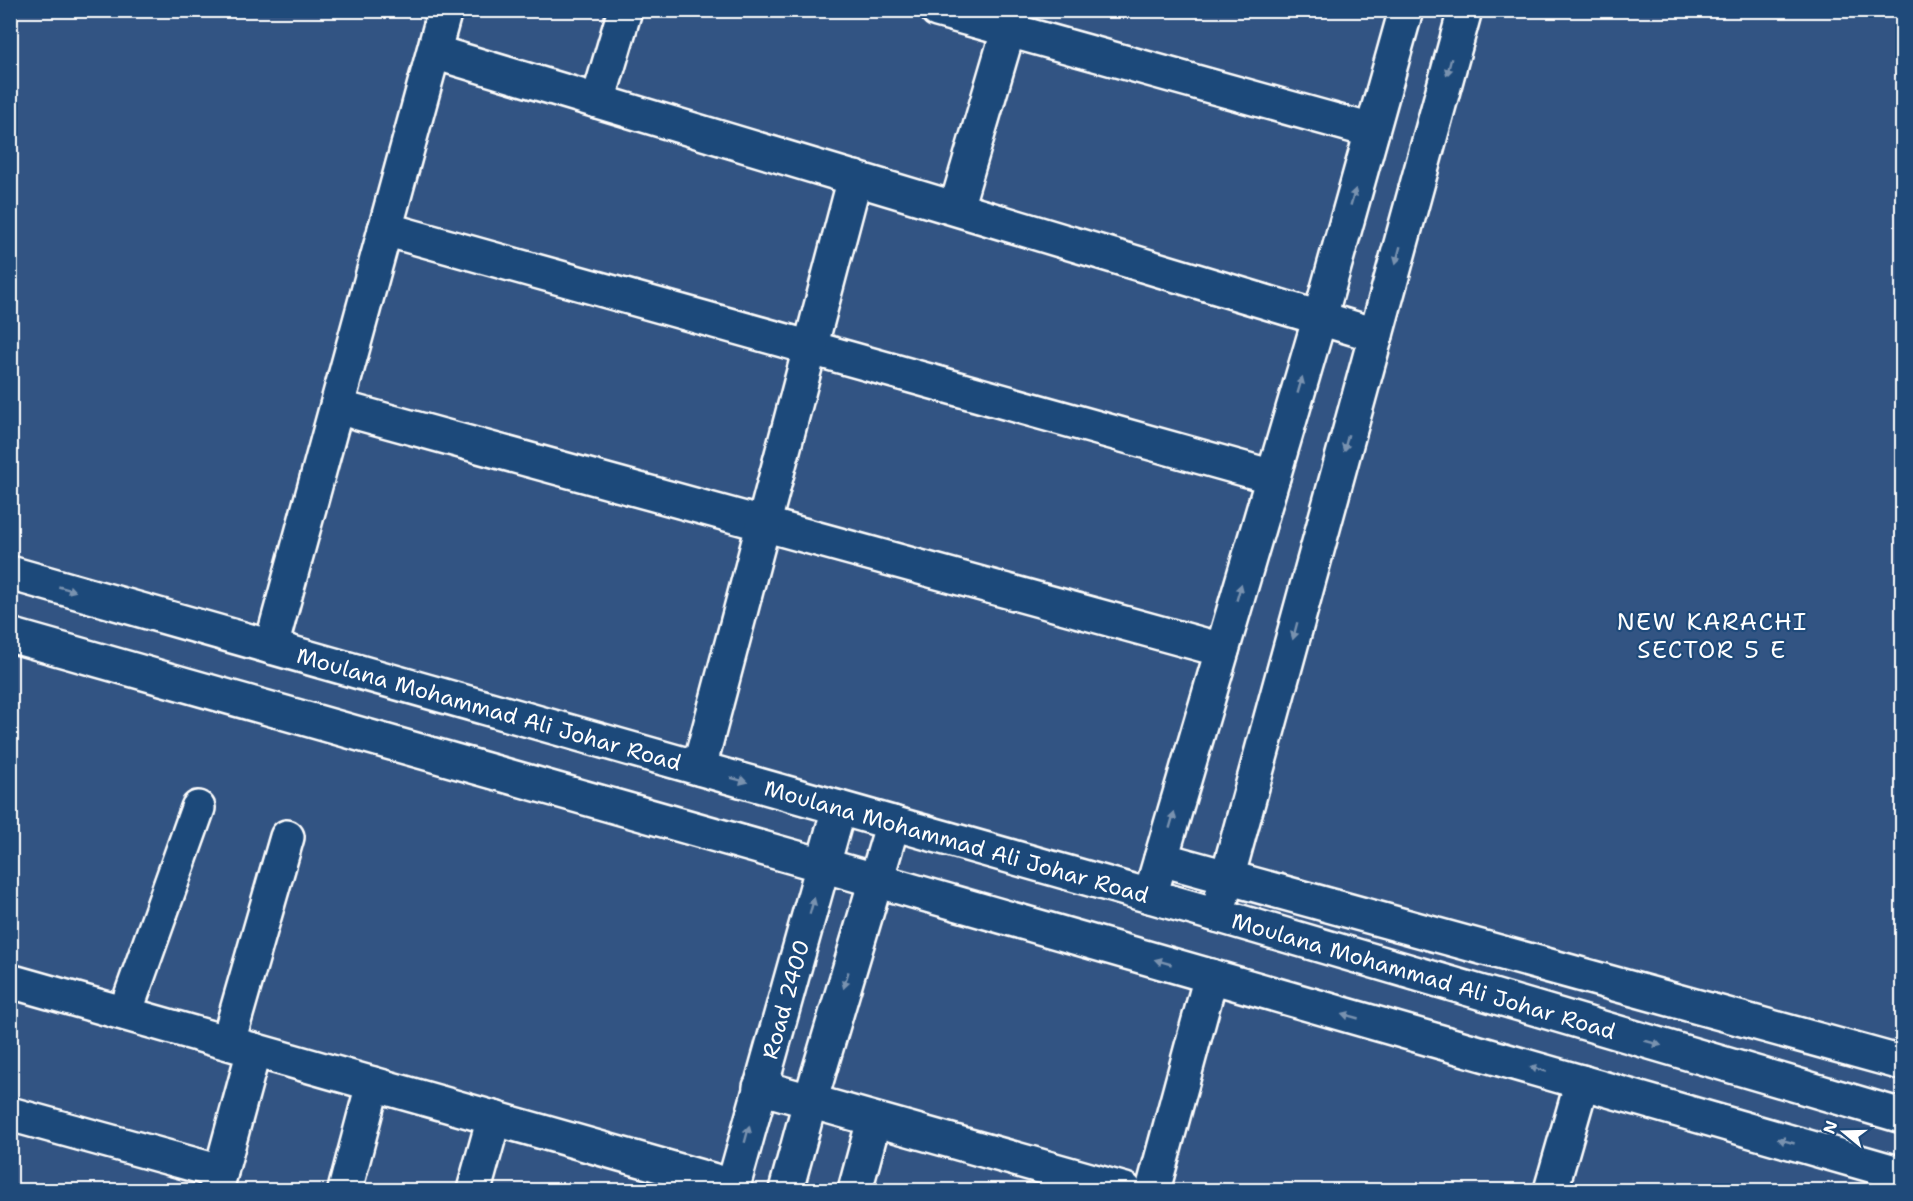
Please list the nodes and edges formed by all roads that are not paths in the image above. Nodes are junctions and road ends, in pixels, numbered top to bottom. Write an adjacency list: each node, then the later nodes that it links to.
1 (445, 10): 7 (street)
2 (625, 10): 8 (street)
3 (937, 10): 6 (street)
4 (1406, 10): 9 (street)
5 (1465, 10): 14 (street, one-way to 14)
6 (1011, 21): 9 (street); 11 (street)
7 (434, 52): 8 (street); 12 (street)
8 (598, 101): 10 (street)
9 (1372, 131): 13 (street, one-way to 9)
10 (855, 178): 11 (street); 15 (street)
11 (957, 208): 13 (street)
12 (385, 229): 15 (street); 16 (street)
13 (1320, 317): 14 (street); 17 (street, one-way to 13)
14 (1376, 335): 30 (street, one-way to 30)
15 (810, 348): 17 (street); 18 (street)
16 (337, 407): 18 (street); 21 (street)
17 (1273, 477): 22 (street, one-way to 17)
18 (764, 524): 22 (street); 23 (street)
19 (10, 573): 21 (street, Moulana Mohammad Ali Johar Road, one-way to 21)
20 (10, 635): 29 (street)
21 (271, 647): 23 (street, Moulana Mohammad Ali Johar Road)
22 (1222, 650): 28 (street, one-way to 22)
23 (699, 768): 25 (street, Moulana Mohammad Ali Johar Road, one-way to 25)
24 (198, 808): 36 (street)
25 (839, 808): 26 (street, Moulana Mohammad Ali Johar Road); 29 (street, Road 2400)
26 (893, 823): 31 (street); 32 (street, Moulana Mohammad Ali Johar Road)
27 (287, 837): 37 (street)
28 (1161, 859): 30 (street); 32 (street)
29 (824, 865): 31 (street); 41 (street, Road 2400, one-way to 29)
30 (1227, 877): 33 (street); 38 (street)
31 (875, 880): 34 (street, one-way to 31); 42 (street, one-way to 42)
32 (1150, 896): 33 (street, Moulana Mohammad Ali Johar Road)
33 (1217, 915): 44 (street, Moulana Mohammad Ali Johar Road, one-way to 44)
34 (1211, 976): 39 (street, one-way to 34); 57 (street)
35 (10, 981): 36 (street)
36 (126, 1013): 37 (street)
37 (241, 1046): 40 (street); 50 (street)
38 (1902, 1063)
39 (1582, 1082): 47 (street, one-way to 39); 58 (street)
40 (373, 1083): 45 (street); 52 (street)
41 (760, 1087): 42 (street); 51 (street, Road 2400, one-way to 41)
42 (810, 1102): 46 (street); 54 (street)
43 (10, 1114): 50 (street)
44 (1902, 1116)
45 (494, 1118): 49 (street); 53 (street)
46 (874, 1120): 48 (street); 55 (street)
47 (1902, 1174)
48 (1026, 1177): 56 (street)
49 (669, 1179): 51 (street)
50 (218, 1181)
51 (733, 1188)
52 (345, 1191)
53 (474, 1191)
54 (786, 1191)
55 (855, 1191)
56 (1125, 1191)
57 (1153, 1191)
58 (1551, 1191)

